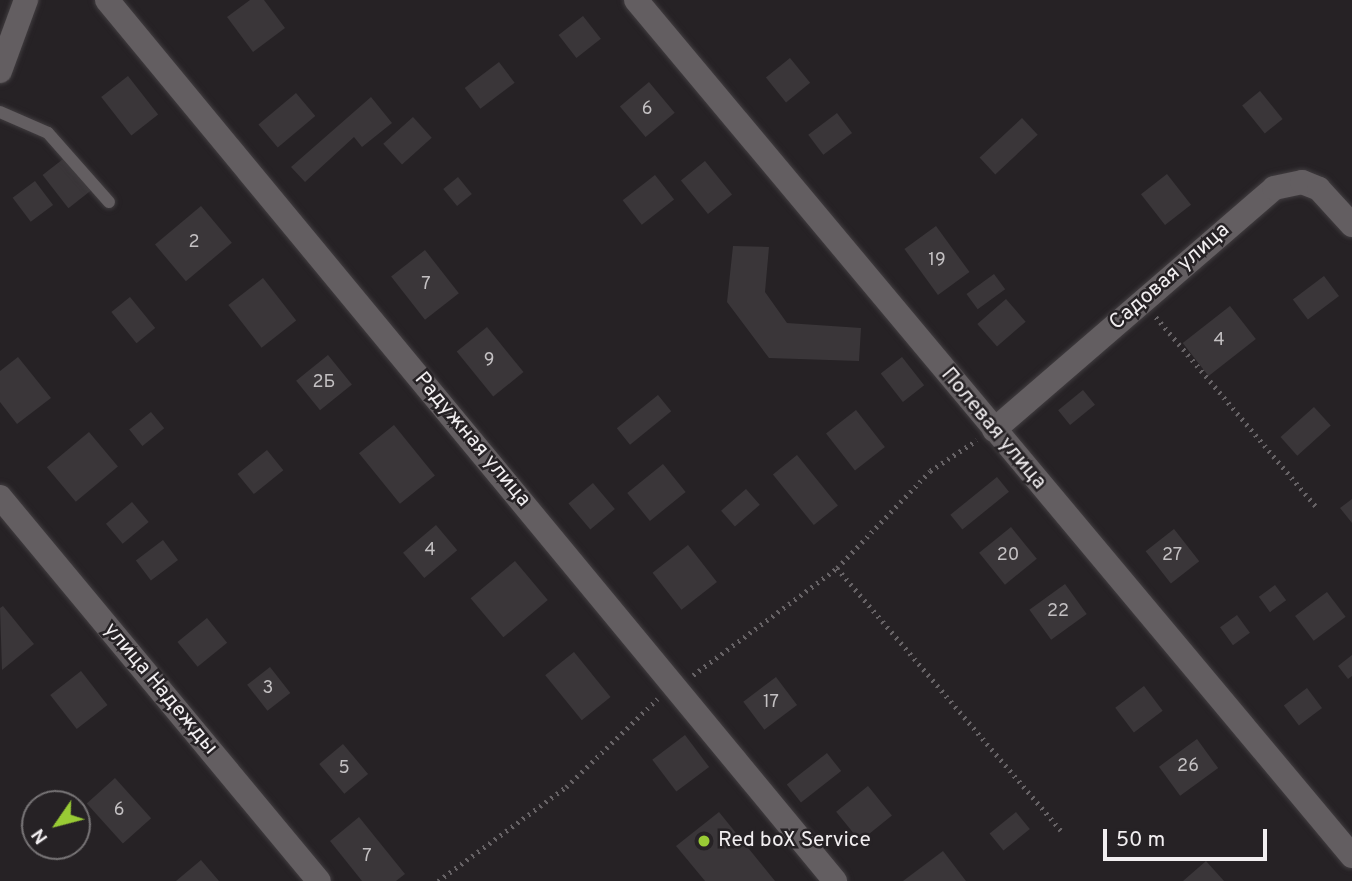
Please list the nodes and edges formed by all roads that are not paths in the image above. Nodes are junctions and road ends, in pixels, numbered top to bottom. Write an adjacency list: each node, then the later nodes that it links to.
1 (26, 0): 4 (street)
2 (107, 0): 12 (street, Радужная улица)
3 (636, 0): 8 (street, Полевая улица)
4 (0, 71)
5 (0, 112): 6 (lane)
6 (109, 201)
7 (1352, 225): 8 (street, Садовая улица)
8 (994, 430): 10 (street, Полевая улица)
9 (0, 497): 11 (street, улица Надежды)
10 (1352, 856)
11 (320, 881)
12 (835, 881)

